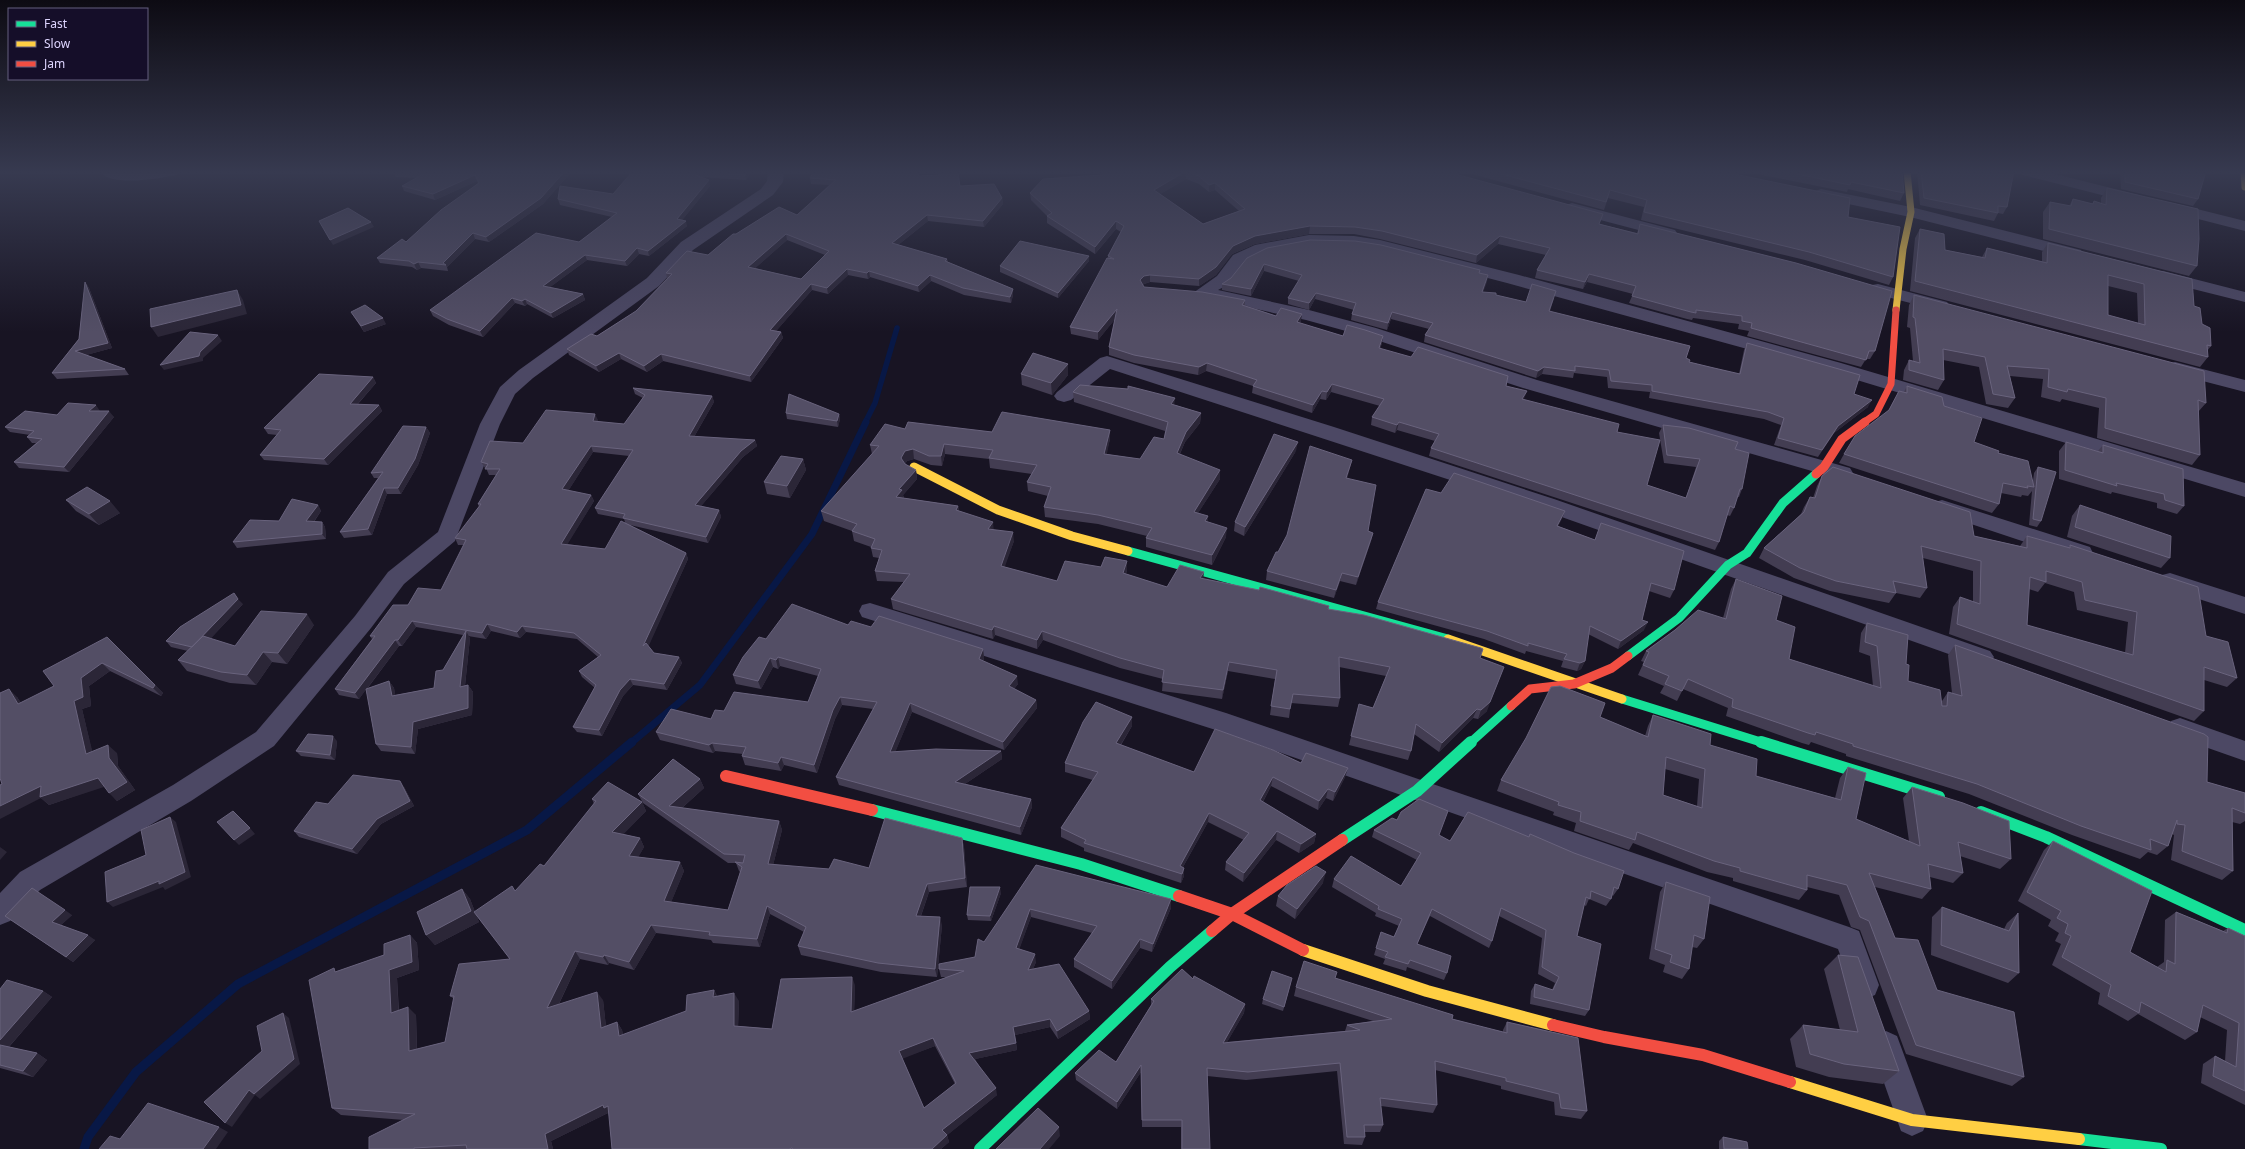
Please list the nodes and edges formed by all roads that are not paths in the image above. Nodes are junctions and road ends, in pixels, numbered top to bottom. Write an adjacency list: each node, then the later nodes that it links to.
1 (719, 225): 34 (street)
2 (1638, 225): 5 (street)
3 (1908, 225): 9 (main road)
4 (1960, 225): 6 (street)
5 (1685, 237)
6 (2091, 258)
7 (2145, 272): 10 (street)
8 (1863, 285): 9 (street)
9 (1899, 295): 11 (street); 13 (main road)
10 (2245, 297)
11 (1960, 312)
12 (2160, 364): 14 (street)
13 (1891, 384): 17 (main road); 17 (street); 19 (street)
14 (2245, 386)
15 (1064, 396): 22 (street)
16 (914, 467): 27 (main road)
17 (1824, 467): 18 (street); 22 (main road)
18 (1862, 480)
19 (2245, 490)
20 (1922, 500): 21 (street)
21 (2102, 559)
22 (1728, 565): 26 (street); 27 (main road)
23 (2155, 576): 24 (street)
24 (2245, 606)
25 (870, 611): 31 (street)
26 (1998, 662)
27 (1574, 684): 31 (main road); 32 (main road)
28 (2163, 721): 29 (street)
29 (2245, 751)
30 (726, 776): 35 (main road)
31 (1417, 791): 35 (main road); 37 (street)
32 (1952, 801)
33 (1974, 809): 36 (main road)
34 (0, 912)
35 (1232, 914): 37 (main road); 38 (main road)
36 (2245, 930)
37 (1912, 1120): 39 (main road)
38 (980, 1149)
39 (2161, 1149)

